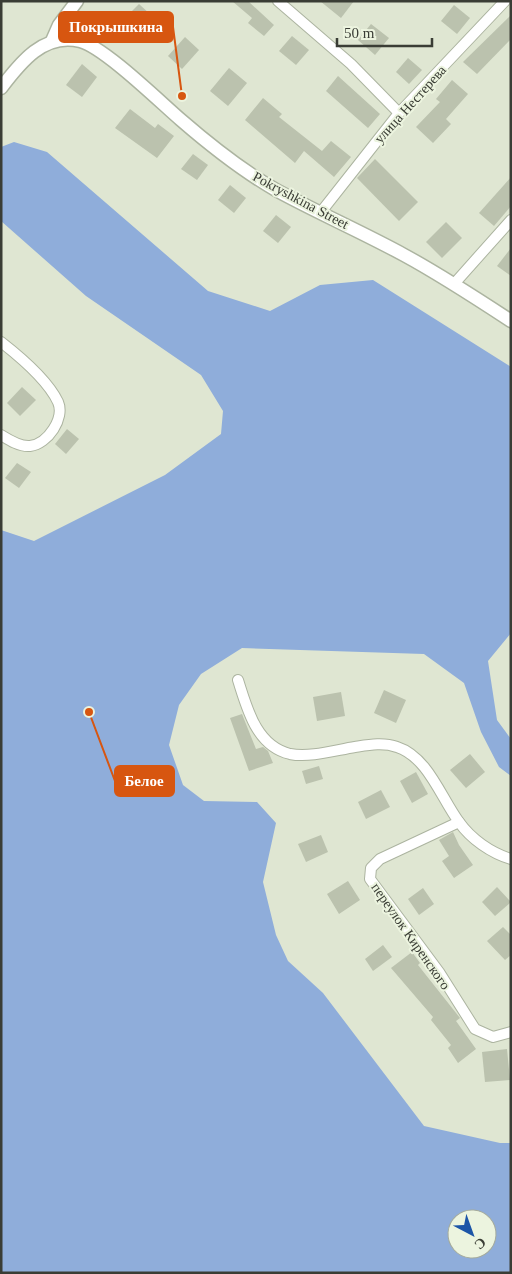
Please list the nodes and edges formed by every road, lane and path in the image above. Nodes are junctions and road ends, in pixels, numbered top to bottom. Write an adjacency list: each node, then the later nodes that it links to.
1 (77, 1): 5 (street)
2 (278, 1): 4 (street)
3 (505, 1): 7 (street, улица Нестерева)
4 (291, 5): 7 (street)
5 (52, 41): 6 (street); 8 (street, Pokryshkina Street)
6 (1, 88)
7 (399, 113): 8 (street, улица Нестерева)
8 (321, 212): 10 (street, Pokryshkina Street)
9 (511, 220): 10 (street)
10 (454, 284): 11 (street, Pokryshkina Street)
11 (511, 321)
12 (1, 342): 13 (street)
13 (1, 435)
14 (238, 680): 15 (street)
15 (459, 822): 16 (street); 17 (street, переулок Киренского)
16 (511, 859)
17 (511, 1032)

